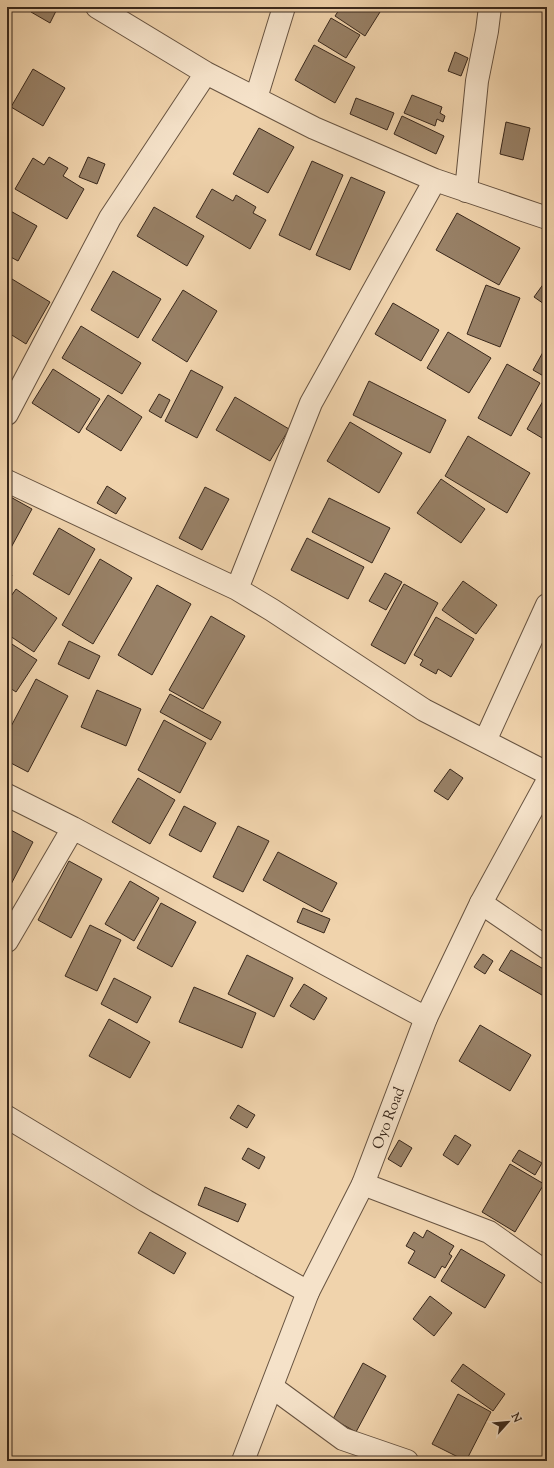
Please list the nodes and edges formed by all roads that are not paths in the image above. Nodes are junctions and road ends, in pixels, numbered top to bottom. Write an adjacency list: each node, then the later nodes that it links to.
1 (97, 7): 4 (street)
2 (284, 7): 5 (street)
3 (490, 7): 7 (street)
4 (206, 73): 5 (street); 9 (street)
5 (256, 98): 6 (street)
6 (435, 180): 7 (street); 11 (street)
7 (466, 191): 8 (street)
8 (547, 218)
9 (7, 414)
10 (7, 481): 11 (street)
11 (237, 589): 13 (street)
12 (547, 605): 13 (street)
13 (485, 741): 14 (street)
14 (547, 773)
15 (547, 782): 18 (street, Oyo Road)
16 (7, 795): 17 (street)
17 (73, 828): 19 (street); 21 (street)
18 (481, 903): 20 (street); 21 (street, Oyo Road)
19 (7, 941)
20 (547, 948)
21 (426, 1018): 23 (street, Oyo Road)
22 (7, 1117): 25 (street)
23 (363, 1184): 24 (street); 25 (street, Oyo Road)
24 (547, 1273)
25 (308, 1292): 26 (street, Oyo Road)
26 (272, 1387): 27 (street, Oyo Road); 28 (street)
27 (243, 1461)
28 (407, 1461)

